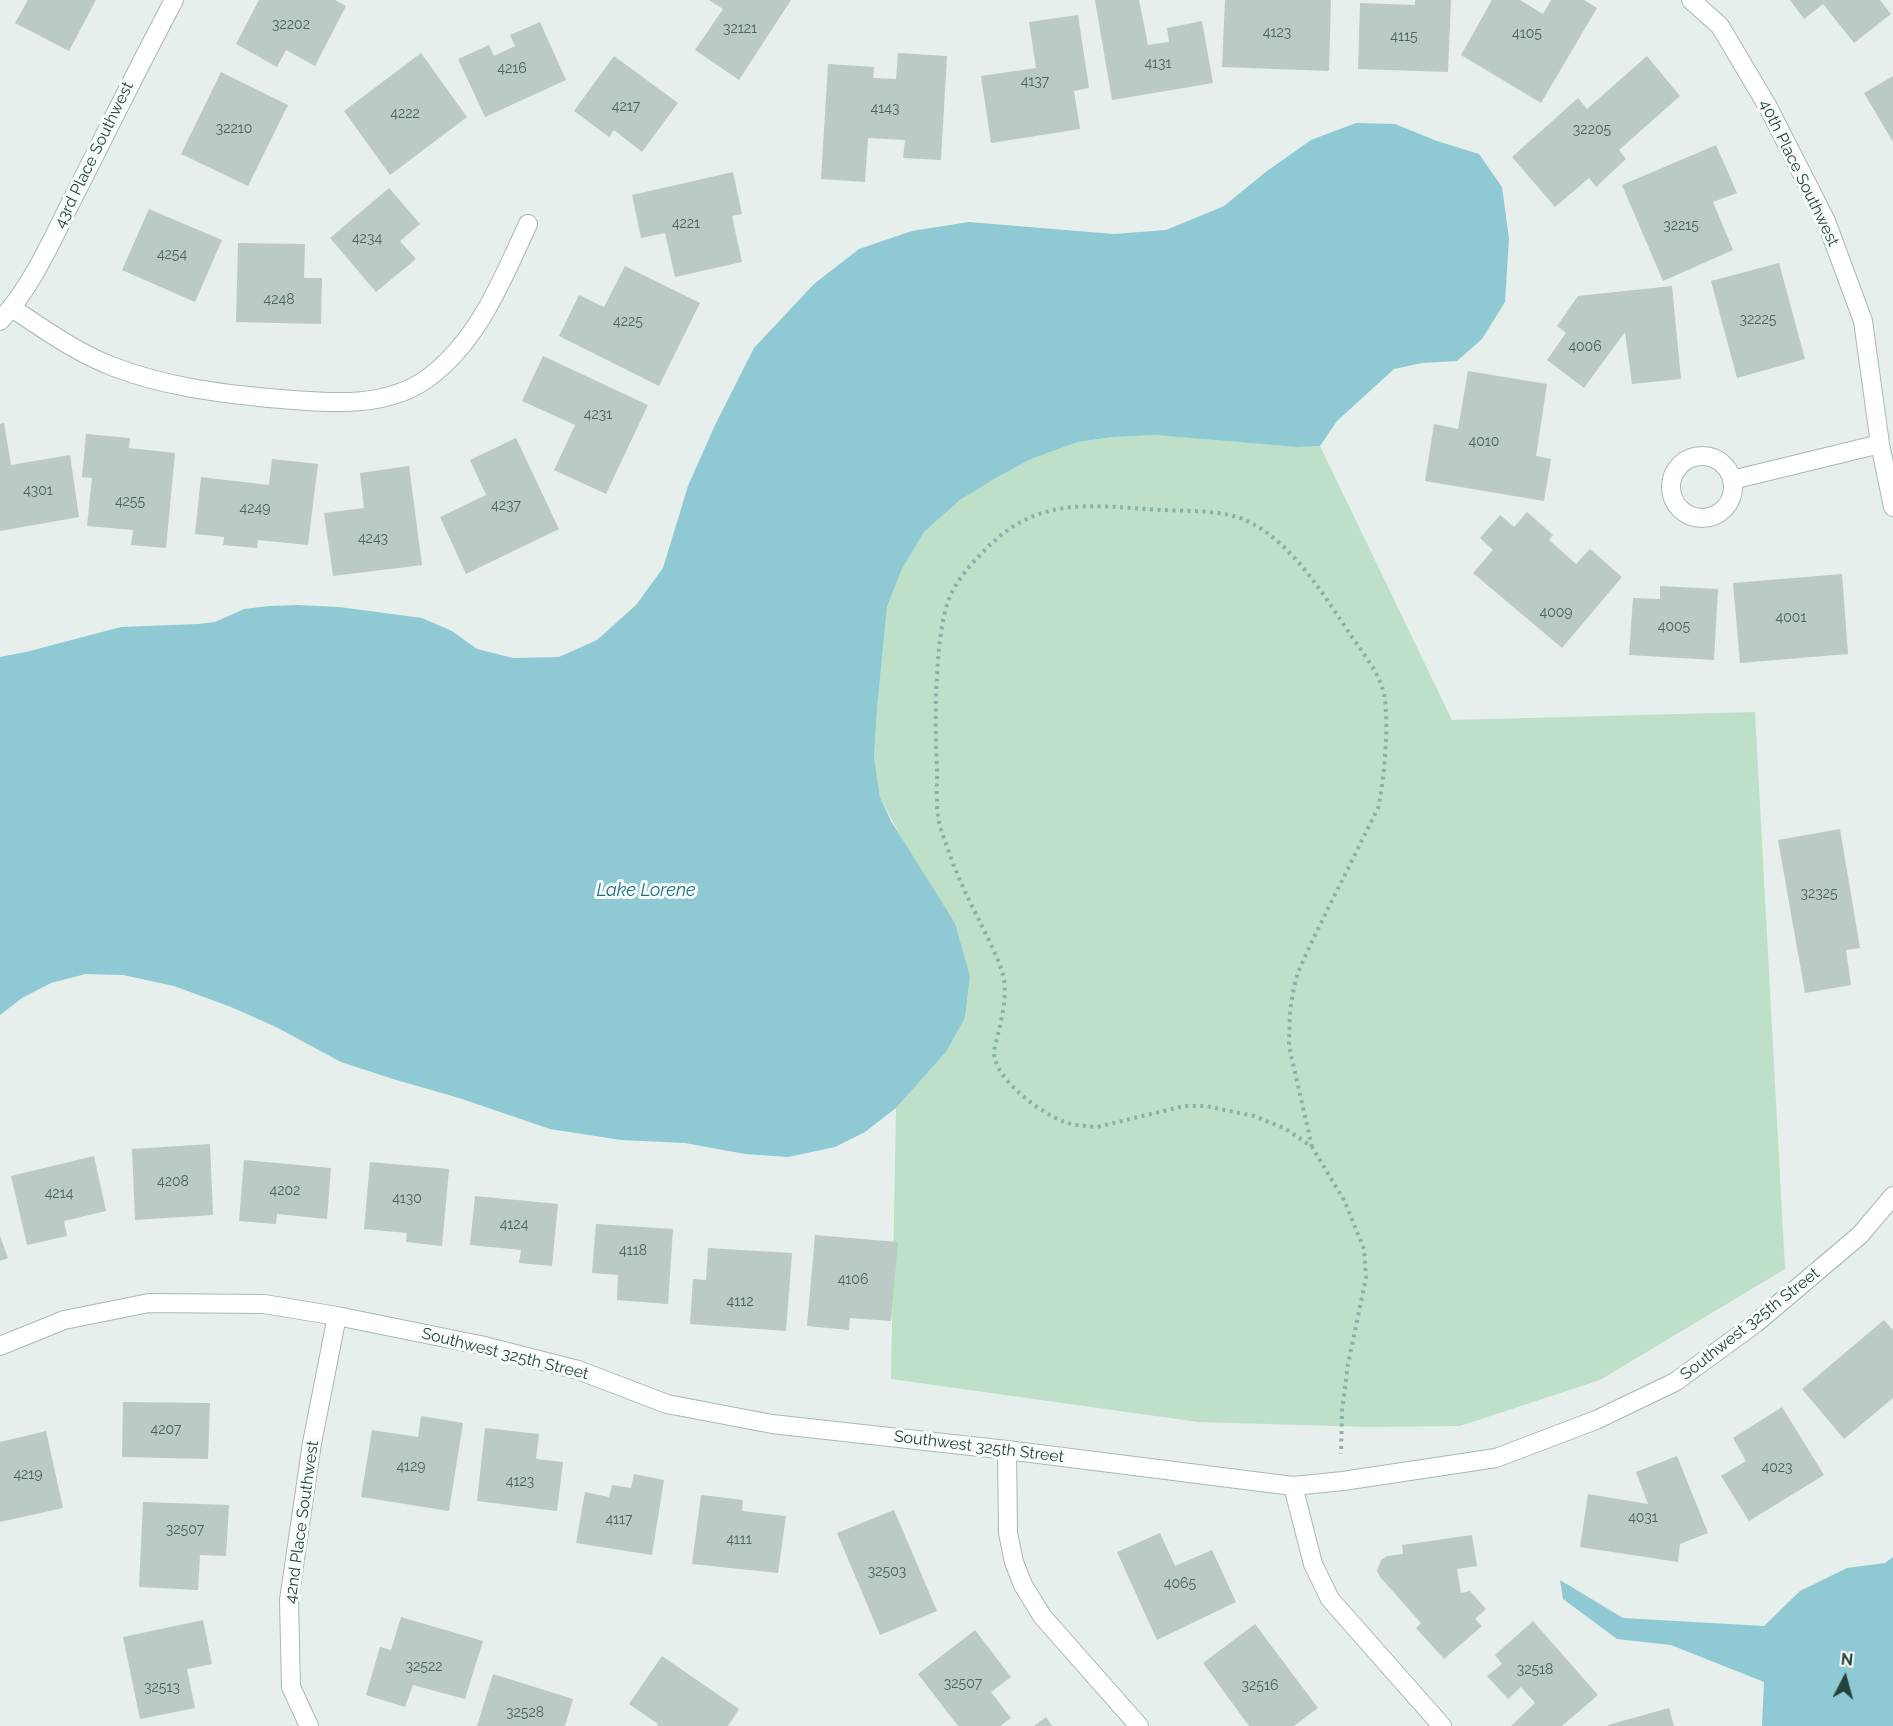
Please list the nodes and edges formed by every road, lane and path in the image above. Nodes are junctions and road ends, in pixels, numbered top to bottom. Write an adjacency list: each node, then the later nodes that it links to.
1 (174, 0): 4 (street, 43rd Place Southwest)
2 (1691, 0): 5 (street, 40th Place Southwest)
3 (528, 224): 4 (street)
4 (6, 315)
5 (1880, 444): 6 (street); 7 (street, 40th Place Southwest)
6 (1732, 480)
7 (1893, 507)
8 (1312, 1147): 8 (path); 13 (path)
9 (1893, 1197): 13 (street, Southwest 325th Street)
10 (338, 1316): 11 (street, Southwest 325th Street); 12 (street, Southwest 325th Street); 15 (street, 42nd Place Southwest)
11 (0, 1346)
12 (1007, 1450): 14 (street, Southwest 325th Street); 16 (street)
13 (1343, 1481): 14 (street, Southwest 325th Street)
14 (1293, 1485): 17 (street)
15 (309, 1726)
16 (1138, 1726)
17 (1442, 1726)

